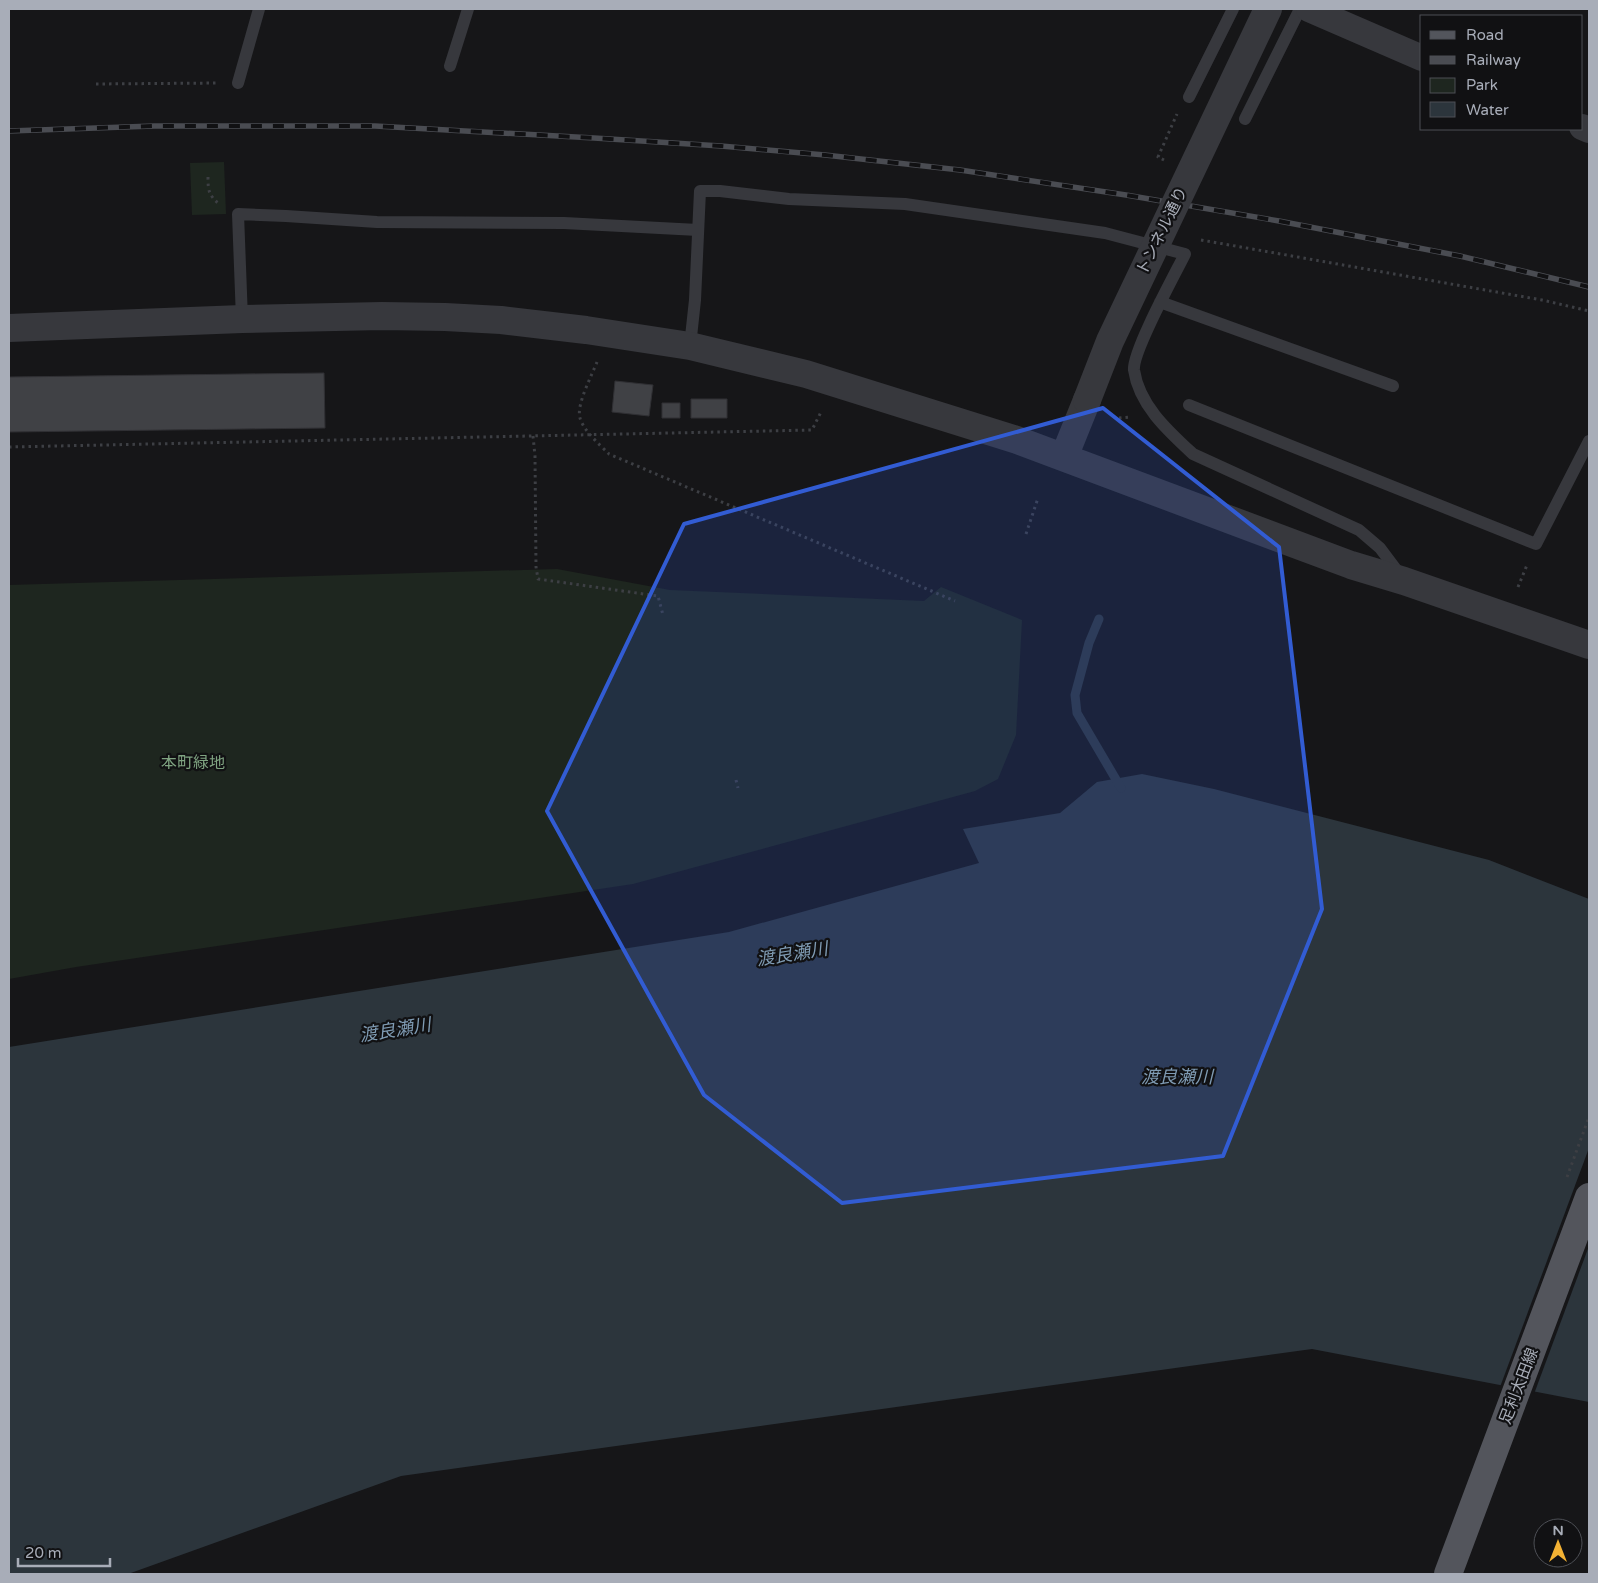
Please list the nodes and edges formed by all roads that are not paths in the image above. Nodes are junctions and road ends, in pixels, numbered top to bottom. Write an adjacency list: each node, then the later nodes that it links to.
1 (259, 9): 9 (lane)
2 (468, 9): 8 (lane)
3 (1234, 9): 10 (lane)
4 (1268, 9): 20 (street, トンネル通り, bridge)
5 (1300, 9): 11 (lane)
6 (1309, 9): 7 (street)
7 (1420, 57)
8 (450, 66)
9 (238, 83)
10 (1189, 97)
11 (1245, 119)
12 (698, 230): 13 (lane); 14 (lane); 16 (lane)
13 (1160, 302): 17 (lane); 21 (lane)
14 (242, 319): 15 (street); 16 (street)
15 (9, 328)
16 (690, 346): 20 (street)
17 (1392, 386)
18 (1189, 405): 19 (lane)
19 (1589, 441)
20 (1064, 457): 21 (street)
21 (1404, 581): 22 (street)
22 (1589, 645)
23 (1589, 1197): 24 (main road, 足利太田線)
24 (1448, 1574)

